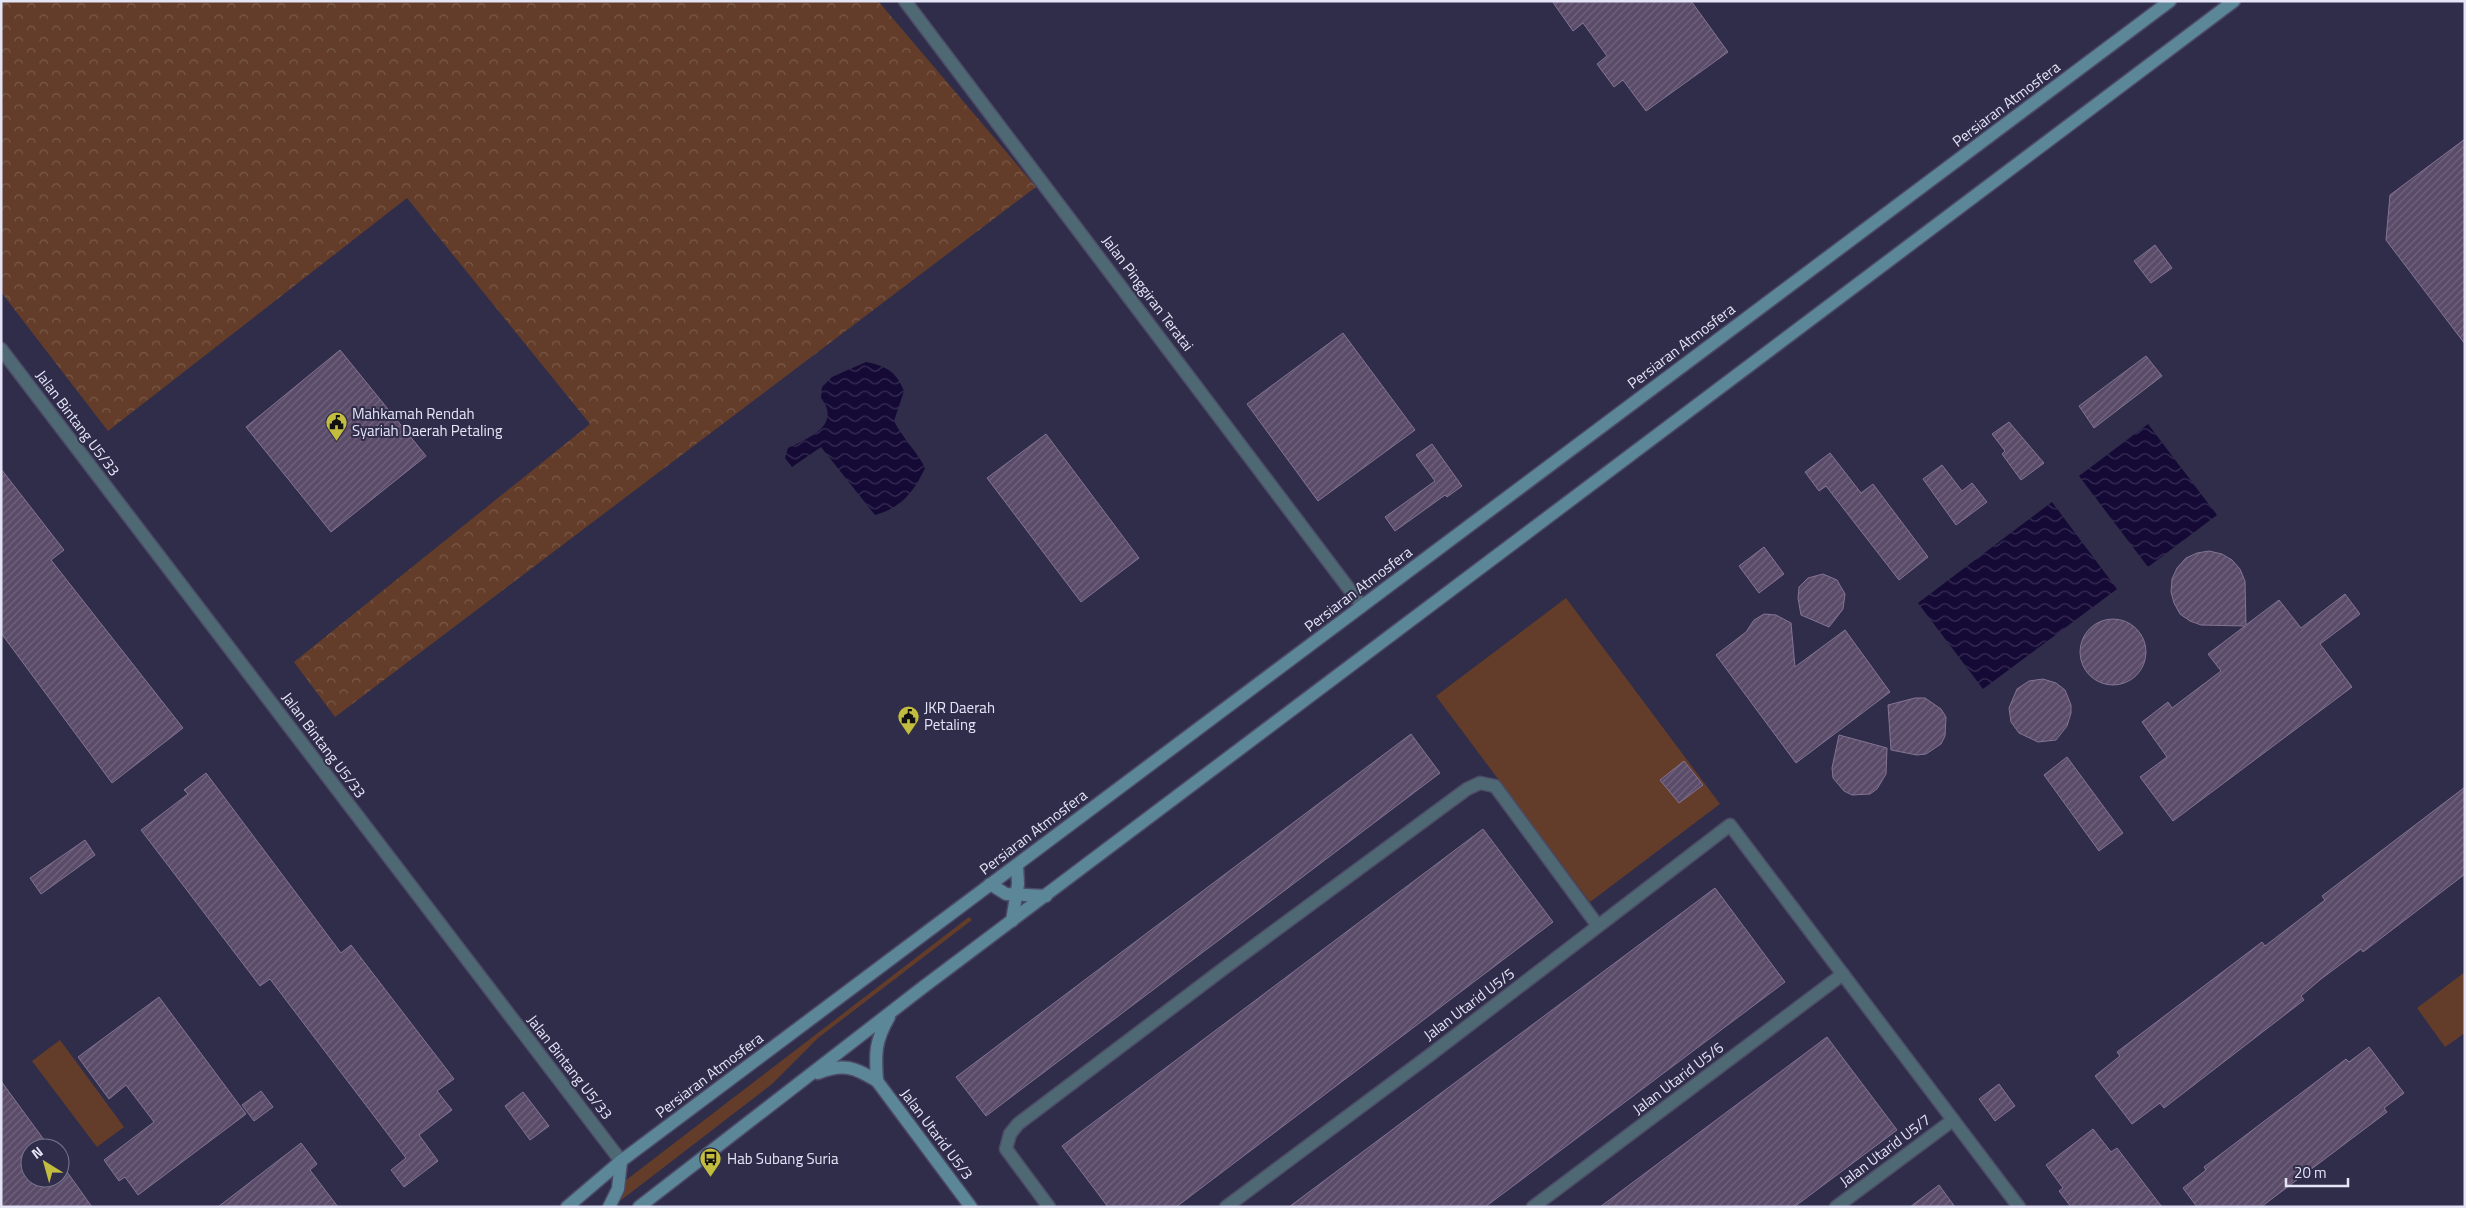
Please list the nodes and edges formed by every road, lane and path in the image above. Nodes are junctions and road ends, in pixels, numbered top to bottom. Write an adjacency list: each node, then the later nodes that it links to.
1 (905, 1): 5 (street, Jalan Pinggiran Teratai)
2 (2170, 1): 5 (street, Persiaran Atmosfera)
3 (2234, 1): 9 (street)
4 (1, 348): 17 (street, Jalan Bintang U5/33)
5 (1362, 606): 6 (street, Persiaran Atmosfera)
6 (1017, 865): 7 (street, Persiaran Atmosfera); 8 (street)
7 (990, 884): 8 (street); 17 (street, Persiaran Atmosfera)
8 (1017, 894): 9 (street); 10 (street)
9 (1046, 896): 10 (street)
10 (1012, 921): 13 (street)
11 (1598, 926): 12 (street, Jalan Utarid U5/5); 22 (street); 23 (street, Jalan Utarid U5/5)
12 (1843, 974): 16 (street); 24 (street, Jalan Utarid U5/6)
13 (892, 1013): 14 (street); 15 (street)
14 (807, 1077): 15 (street); 20 (street)
15 (877, 1081): 21 (street, Jalan Utarid U5/3)
16 (1953, 1120): 25 (street, Jalan Utarid U5/7); 26 (street)
17 (621, 1161): 18 (street, Persiaran Atmosfera); 19 (street)
18 (567, 1207)
19 (609, 1207)
20 (638, 1207)
21 (971, 1207)
22 (1049, 1207)
23 (1226, 1207)
24 (1532, 1207)
25 (1836, 1207)
26 (2019, 1207)

